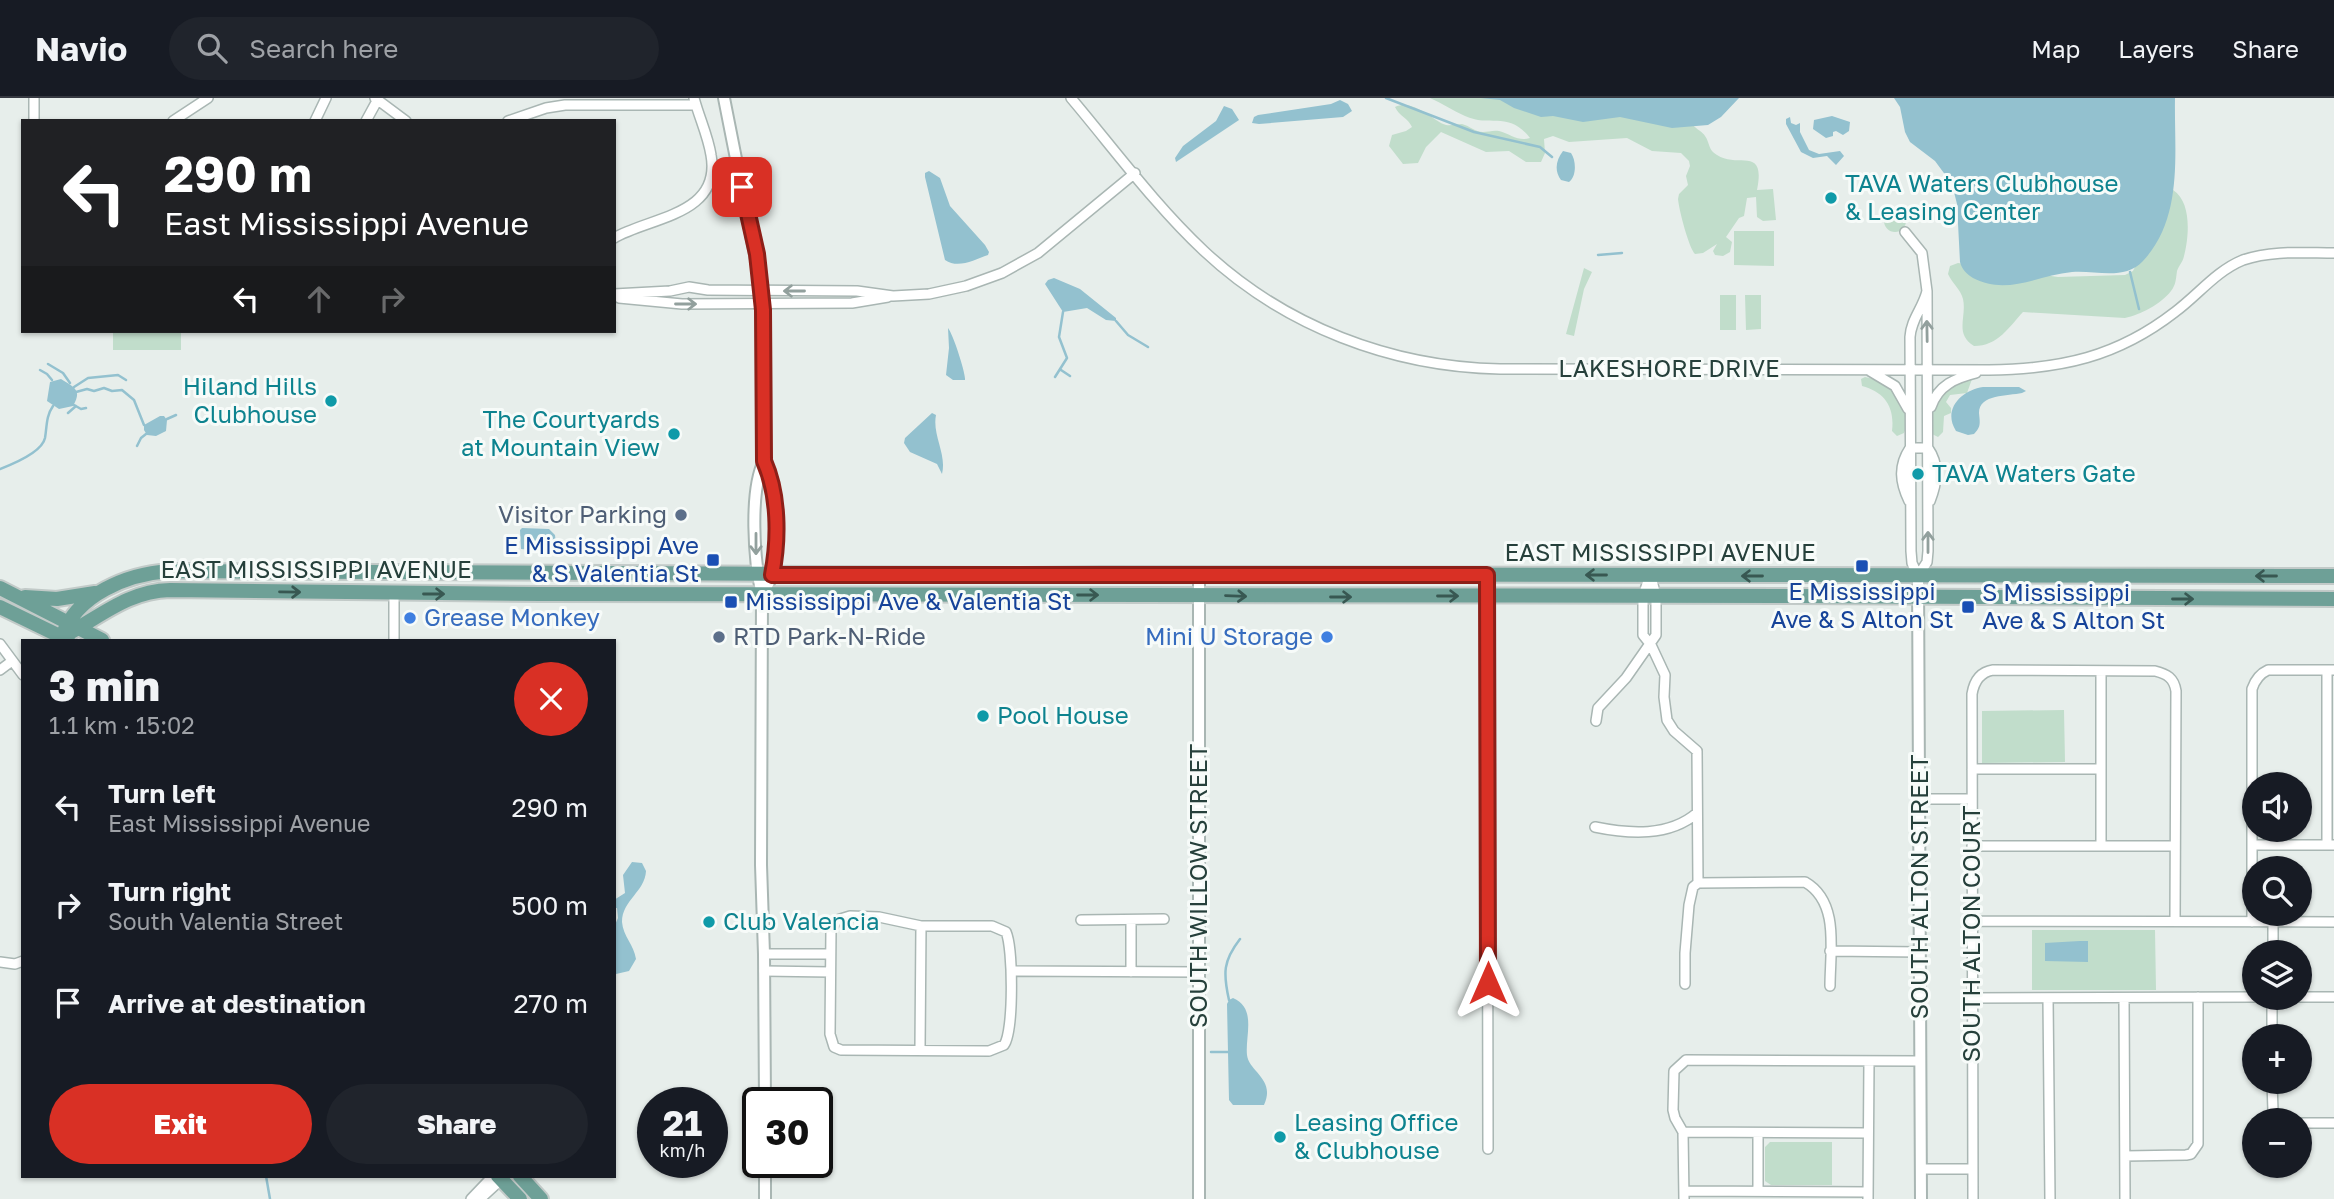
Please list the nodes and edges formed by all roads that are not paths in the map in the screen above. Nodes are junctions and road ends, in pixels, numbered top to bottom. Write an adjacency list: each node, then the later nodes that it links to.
1 (34, 98): 10 (street)
2 (208, 98): 9 (street)
3 (326, 98): 11 (street)
4 (724, 98): 22 (street)
5 (1071, 98): 15 (street, LAKESHORE DRIVE)
6 (376, 99): 12 (street); 13 (street)
7 (565, 101): 8 (street); 14 (street)
8 (695, 101): 17 (street)
9 (190, 116)
10 (34, 119)
11 (316, 119)
12 (367, 119)
13 (403, 119)
14 (513, 119)
15 (1135, 173): 22 (street); 23 (street, LAKESHORE DRIVE)
16 (1905, 232): 19 (street, SOUTH ALTON STREET)
17 (616, 237)
18 (2334, 253): 26 (street, LAKESHORE DRIVE)
19 (1927, 291): 24 (street, SOUTH ALTON STREET); 25 (street, SOUTH ALTON STREET, one-way to 19)
20 (616, 295): 22 (street, one-way to 22)
21 (616, 295): 22 (street)
22 (762, 297): 31 (street)
23 (1865, 369): 24 (street, LAKESHORE DRIVE); 27 (street)
24 (1910, 369): 25 (street, LAKESHORE DRIVE); 27 (street, SOUTH ALTON STREET)
25 (1928, 370): 26 (street, LAKESHORE DRIVE); 28 (street, SOUTH ALTON STREET)
26 (1989, 370): 28 (street)
27 (1910, 415): 29 (street, SOUTH ALTON STREET)
28 (1928, 415): 30 (street, SOUTH ALTON STREET)
29 (1910, 448): 30 (street); 36 (street, SOUTH ALTON STREET)
30 (1928, 448): 36 (street, SOUTH ALTON STREET, one-way to 30)
31 (764, 461): 33 (street, one-way to 33); 33 (street)
32 (1199, 574): 33 (main road, EAST MISSISSIPPI AVENUE); 34 (main road, EAST MISSISSIPPI AVENUE); 43 (street, SOUTH WILLOW STREET)
33 (764, 575): 39 (main road, EAST MISSISSIPPI AVENUE); 42 (street)
34 (1487, 575): 35 (main road, EAST MISSISSIPPI AVENUE, one-way to 34); 44 (street)
35 (1650, 575): 36 (main road, EAST MISSISSIPPI AVENUE, one-way to 35); 45 (street)
36 (1918, 576): 37 (main road, EAST MISSISSIPPI AVENUE, one-way to 36); 46 (street, SOUTH ALTON STREET)
37 (2334, 576)
38 (0, 588): 41 (main road)
39 (104, 592): 41 (main road); 50 (main road, EAST MISSISSIPPI AVENUE)
40 (394, 594): 42 (main road, EAST MISSISSIPPI AVENUE, one-way to 42); 48 (main road, EAST MISSISSIPPI AVENUE, one-way to 40); 54 (street)
41 (16, 595): 50 (main road)
42 (762, 595): 43 (main road, EAST MISSISSIPPI AVENUE, one-way to 43); 87 (street)
43 (1199, 595): 44 (main road, EAST MISSISSIPPI AVENUE, one-way to 44); 95 (street, SOUTH WILLOW STREET)
44 (1487, 596): 45 (main road, EAST MISSISSIPPI AVENUE); 114 (street)
45 (1649, 596): 46 (main road, EAST MISSISSIPPI AVENUE); 56 (street)
46 (1919, 597): 47 (main road, EAST MISSISSIPPI AVENUE, one-way to 47); 65 (street, SOUTH ALTON STREET)
47 (2334, 599)
48 (113, 606): 50 (main road, EAST MISSISSIPPI AVENUE); 53 (main road)
49 (0, 607): 51 (main road)
50 (73, 625): 51 (main road, EAST MISSISSIPPI AVENUE); 52 (main road)
51 (65, 639)
52 (100, 639)
53 (107, 639)
54 (394, 639)
55 (0, 644): 57 (street)
56 (1651, 645): 62 (street); 67 (street)
57 (12, 661): 58 (street); 61 (street)
58 (0, 670)
59 (2330, 670): 69 (street); 70 (street)
60 (2101, 671): 63 (street, SOUTH ALTON COURT); 64 (street); 73 (street)
61 (21, 672)
62 (1595, 721)
63 (1972, 769): 64 (street); 66 (street, SOUTH ALTON COURT)
64 (2101, 769): 72 (street)
65 (1919, 799): 66 (street); 86 (street, SOUTH ALTON STREET)
66 (1972, 799): 71 (street, SOUTH ALTON COURT)
67 (1697, 813): 68 (street); 75 (street)
68 (1595, 827)
69 (2252, 845): 70 (street); 74 (street)
70 (2330, 845)
71 (1972, 846): 72 (street); 80 (street, SOUTH ALTON COURT)
72 (2101, 846): 73 (street)
73 (2175, 846): 79 (street)
74 (2252, 856)
75 (1699, 883): 85 (street); 96 (street)
76 (1164, 919): 78 (street)
77 (1081, 920): 78 (street)
78 (1131, 920): 94 (street)
79 (2175, 921): 80 (street); 81 (street)
80 (1973, 922): 102 (street, SOUTH ALTON COURT)
81 (2242, 922)
82 (2312, 922): 83 (street)
83 (2334, 922)
84 (920, 926): 88 (street); 92 (street); 105 (street)
85 (1830, 951): 86 (street); 97 (street)
86 (1920, 952): 107 (street, SOUTH ALTON STREET)
87 (764, 954): 88 (street); 91 (street)
88 (831, 954): 93 (street)
89 (21, 962): 90 (street)
90 (3, 963)
91 (764, 971): 93 (street); 108 (street)
92 (1011, 971): 94 (street); 105 (street)
93 (830, 972): 105 (street)
94 (1131, 972): 95 (street)
95 (1198, 972): 131 (street, SOUTH WILLOW STREET)
96 (1685, 984)
97 (1830, 986)
98 (2198, 997): 99 (street); 104 (street); 115 (street)
99 (2242, 997)
100 (2312, 997): 101 (street)
101 (2334, 997)
102 (1972, 998): 103 (street); 117 (street, SOUTH ALTON COURT)
103 (2048, 998): 104 (street); 134 (street)
104 (2124, 998): 115 (street)
105 (920, 1049)
106 (1869, 1061): 107 (street); 111 (street); 113 (street)
107 (1920, 1061): 116 (street, SOUTH ALTON STREET)
108 (765, 1087)
109 (2334, 1123): 110 (street)
110 (2312, 1124)
111 (1683, 1132): 112 (street); 124 (street)
112 (1758, 1133): 113 (street); 123 (street)
113 (1868, 1133): 125 (street)
114 (1488, 1149)
115 (2125, 1156): 135 (street)
116 (1921, 1169): 117 (street); 132 (street, SOUTH ALTON STREET)
117 (1972, 1169): 133 (street, SOUTH ALTON COURT)
118 (499, 1178): 126 (street)
119 (499, 1178): 127 (street)
120 (501, 1178): 128 (main road)
121 (522, 1178): 129 (main road)
122 (765, 1178): 130 (street)
123 (1758, 1191): 124 (street); 125 (street)
124 (1684, 1195)
125 (1868, 1196)
126 (471, 1199)
127 (480, 1199)
128 (520, 1199)
129 (541, 1199)
130 (765, 1199)
131 (1199, 1199)
132 (1921, 1199)
133 (1973, 1199)
134 (2050, 1199)
135 (2125, 1199)

